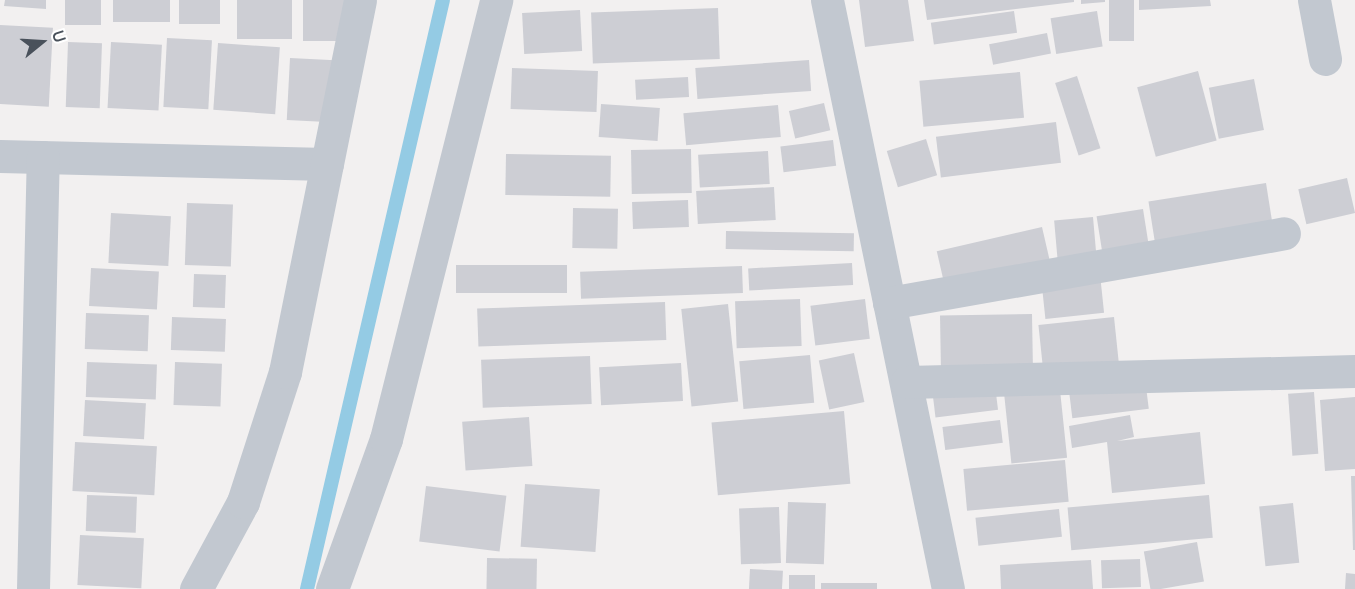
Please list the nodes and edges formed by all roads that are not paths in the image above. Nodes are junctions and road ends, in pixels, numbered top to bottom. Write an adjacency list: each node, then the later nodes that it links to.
1 (360, 0): 8 (street)
2 (496, 0): 15 (street)
3 (827, 0): 10 (street)
4 (1314, 0): 5 (street)
5 (1325, 59)
6 (0, 156): 7 (street)
7 (43, 157): 8 (street); 13 (street)
8 (327, 164): 14 (street)
9 (1284, 233): 10 (street)
10 (889, 303): 12 (street)
11 (1355, 371): 12 (street)
12 (907, 382): 16 (street)
13 (33, 589)
14 (196, 589)
15 (332, 589)
16 (948, 589)

